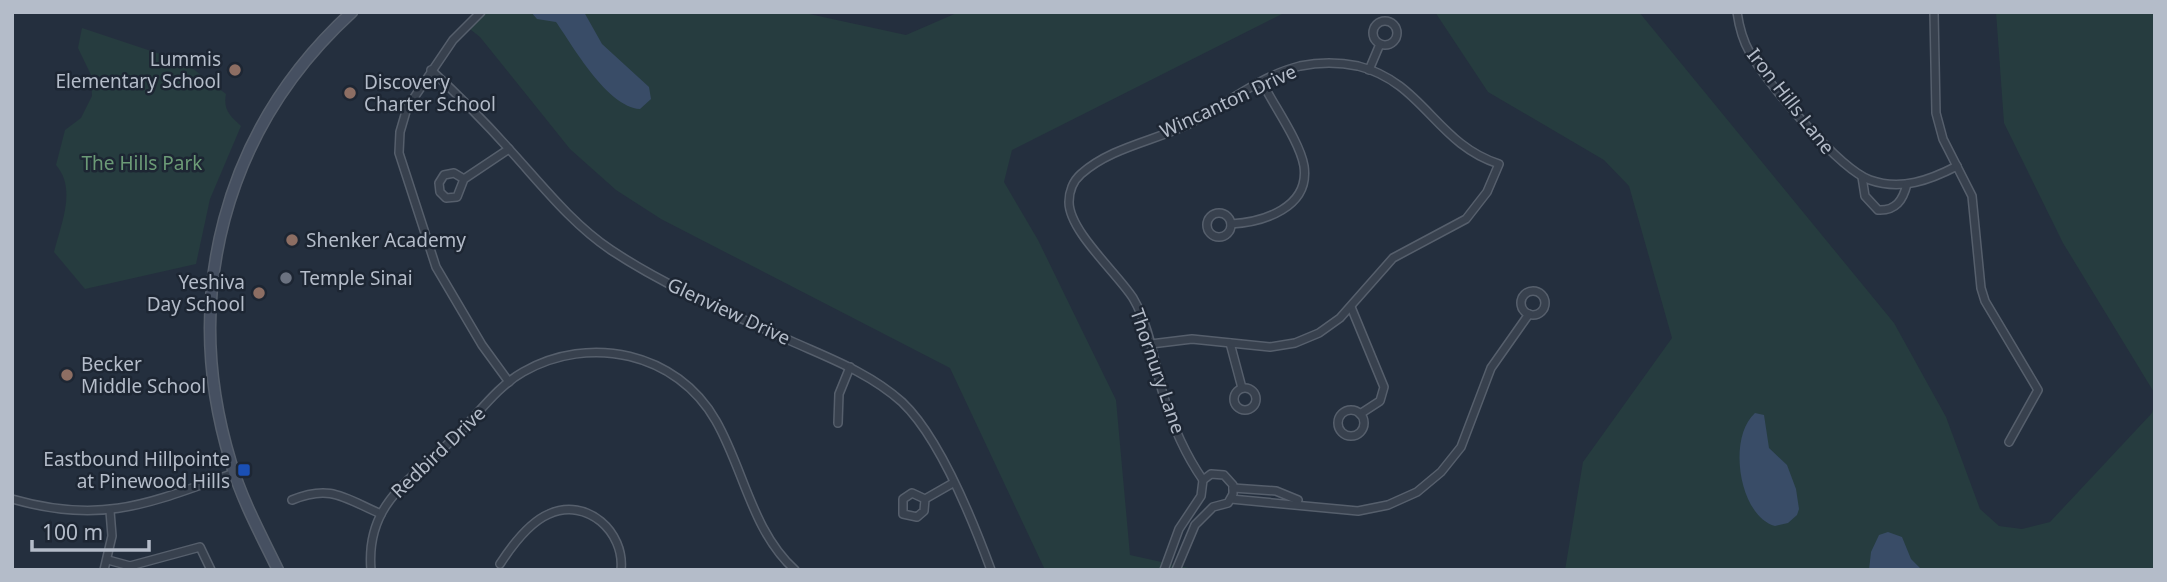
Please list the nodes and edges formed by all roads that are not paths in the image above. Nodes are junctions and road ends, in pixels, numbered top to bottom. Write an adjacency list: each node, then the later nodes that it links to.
1 (352, 12): 26 (street)
2 (481, 12): 6 (street)
3 (1737, 12): 11 (street, Iron Hills Lane)
4 (1934, 12): 10 (street)
5 (1380, 44): 7 (street)
6 (431, 70): 9 (street, Glenview Drive); 21 (street)
7 (1369, 70): 8 (street, Wincanton Drive); 16 (street, Wincanton Drive)
8 (1262, 82): 14 (street, Wincanton Drive); 15 (street)
9 (509, 149): 12 (street); 20 (street, Glenview Drive)
10 (1957, 166): 13 (street, Iron Hills Lane); 25 (street)
11 (1862, 177): 13 (street, Iron Hills Lane); 13 (street, Iron Hills Lane)
12 (464, 179)
13 (1907, 184)
14 (1070, 193): 19 (street, Thornury Lane)
15 (1231, 224)
16 (1351, 307): 18 (street); 23 (street)
17 (1529, 314): 34 (street)
18 (1230, 343): 19 (street); 22 (street)
19 (1151, 344): 27 (street, Thornury Lane)
20 (850, 367): 24 (street); 28 (street, Glenview Drive)
21 (509, 382): 36 (street, Redbird Drive); 44 (street, Redbird Drive)
22 (1242, 388)
23 (1360, 414)
24 (838, 423)
25 (2009, 442)
26 (234, 473): 35 (street); 41 (street)
27 (1203, 480): 29 (street); 46 (street)
28 (953, 483): 31 (street); 45 (street, Glenview Drive)
29 (1233, 488): 32 (street); 34 (street)
30 (12, 499): 35 (street)
31 (925, 499)
32 (1231, 499): 34 (street); 47 (street)
33 (292, 500): 36 (street)
34 (1305, 504)
35 (110, 511): 37 (street)
36 (380, 514): 42 (street, Redbird Drive)
37 (108, 560): 39 (street); 40 (street)
38 (500, 564): 43 (street)
39 (104, 570)
40 (211, 570)
41 (278, 570)
42 (371, 570)
43 (621, 570)
44 (795, 570)
45 (991, 570)
46 (1164, 570)
47 (1176, 570)

